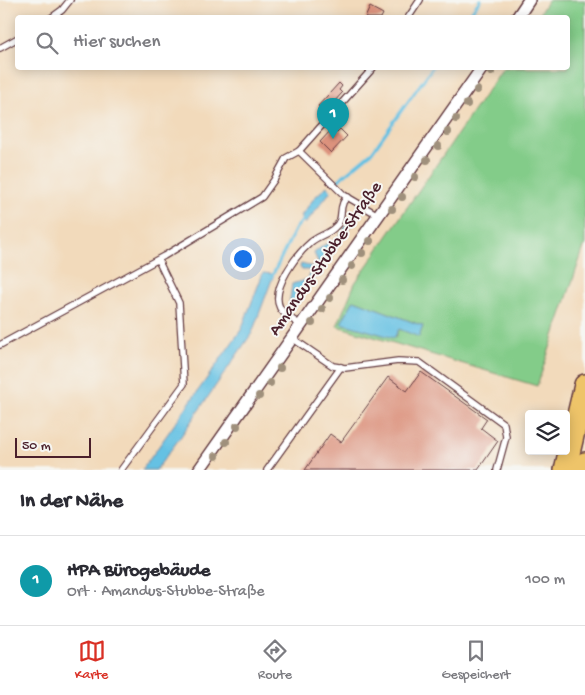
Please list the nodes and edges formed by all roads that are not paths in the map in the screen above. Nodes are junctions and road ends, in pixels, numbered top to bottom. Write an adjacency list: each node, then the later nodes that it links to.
1 (70, 0): 4 (lane)
2 (420, 0): 5 (lane)
3 (529, 0): 6 (street)
4 (55, 15)
5 (410, 15)
6 (519, 15)
7 (15, 40): 8 (lane)
8 (0, 48)
9 (371, 70): 11 (lane)
10 (481, 70): 13 (street, Amandus-Stubbe-Straße)
11 (299, 152): 12 (lane); 14 (lane)
12 (348, 197): 13 (lane); 15 (lane)
13 (378, 215): 15 (street, Amandus-Stubbe-Straße)
14 (158, 260): 17 (lane); 21 (lane)
15 (301, 325): 16 (street, Amandus-Stubbe-Straße)
16 (292, 338): 18 (lane); 22 (street, Amandus-Stubbe-Straße)
17 (0, 345)
18 (341, 368): 23 (lane); 24 (lane)
19 (585, 385): 25 (highway)
20 (585, 463): 26 (highway)
21 (121, 470)
22 (199, 470)
23 (267, 470)
24 (497, 470)
25 (564, 470)
26 (583, 470)

